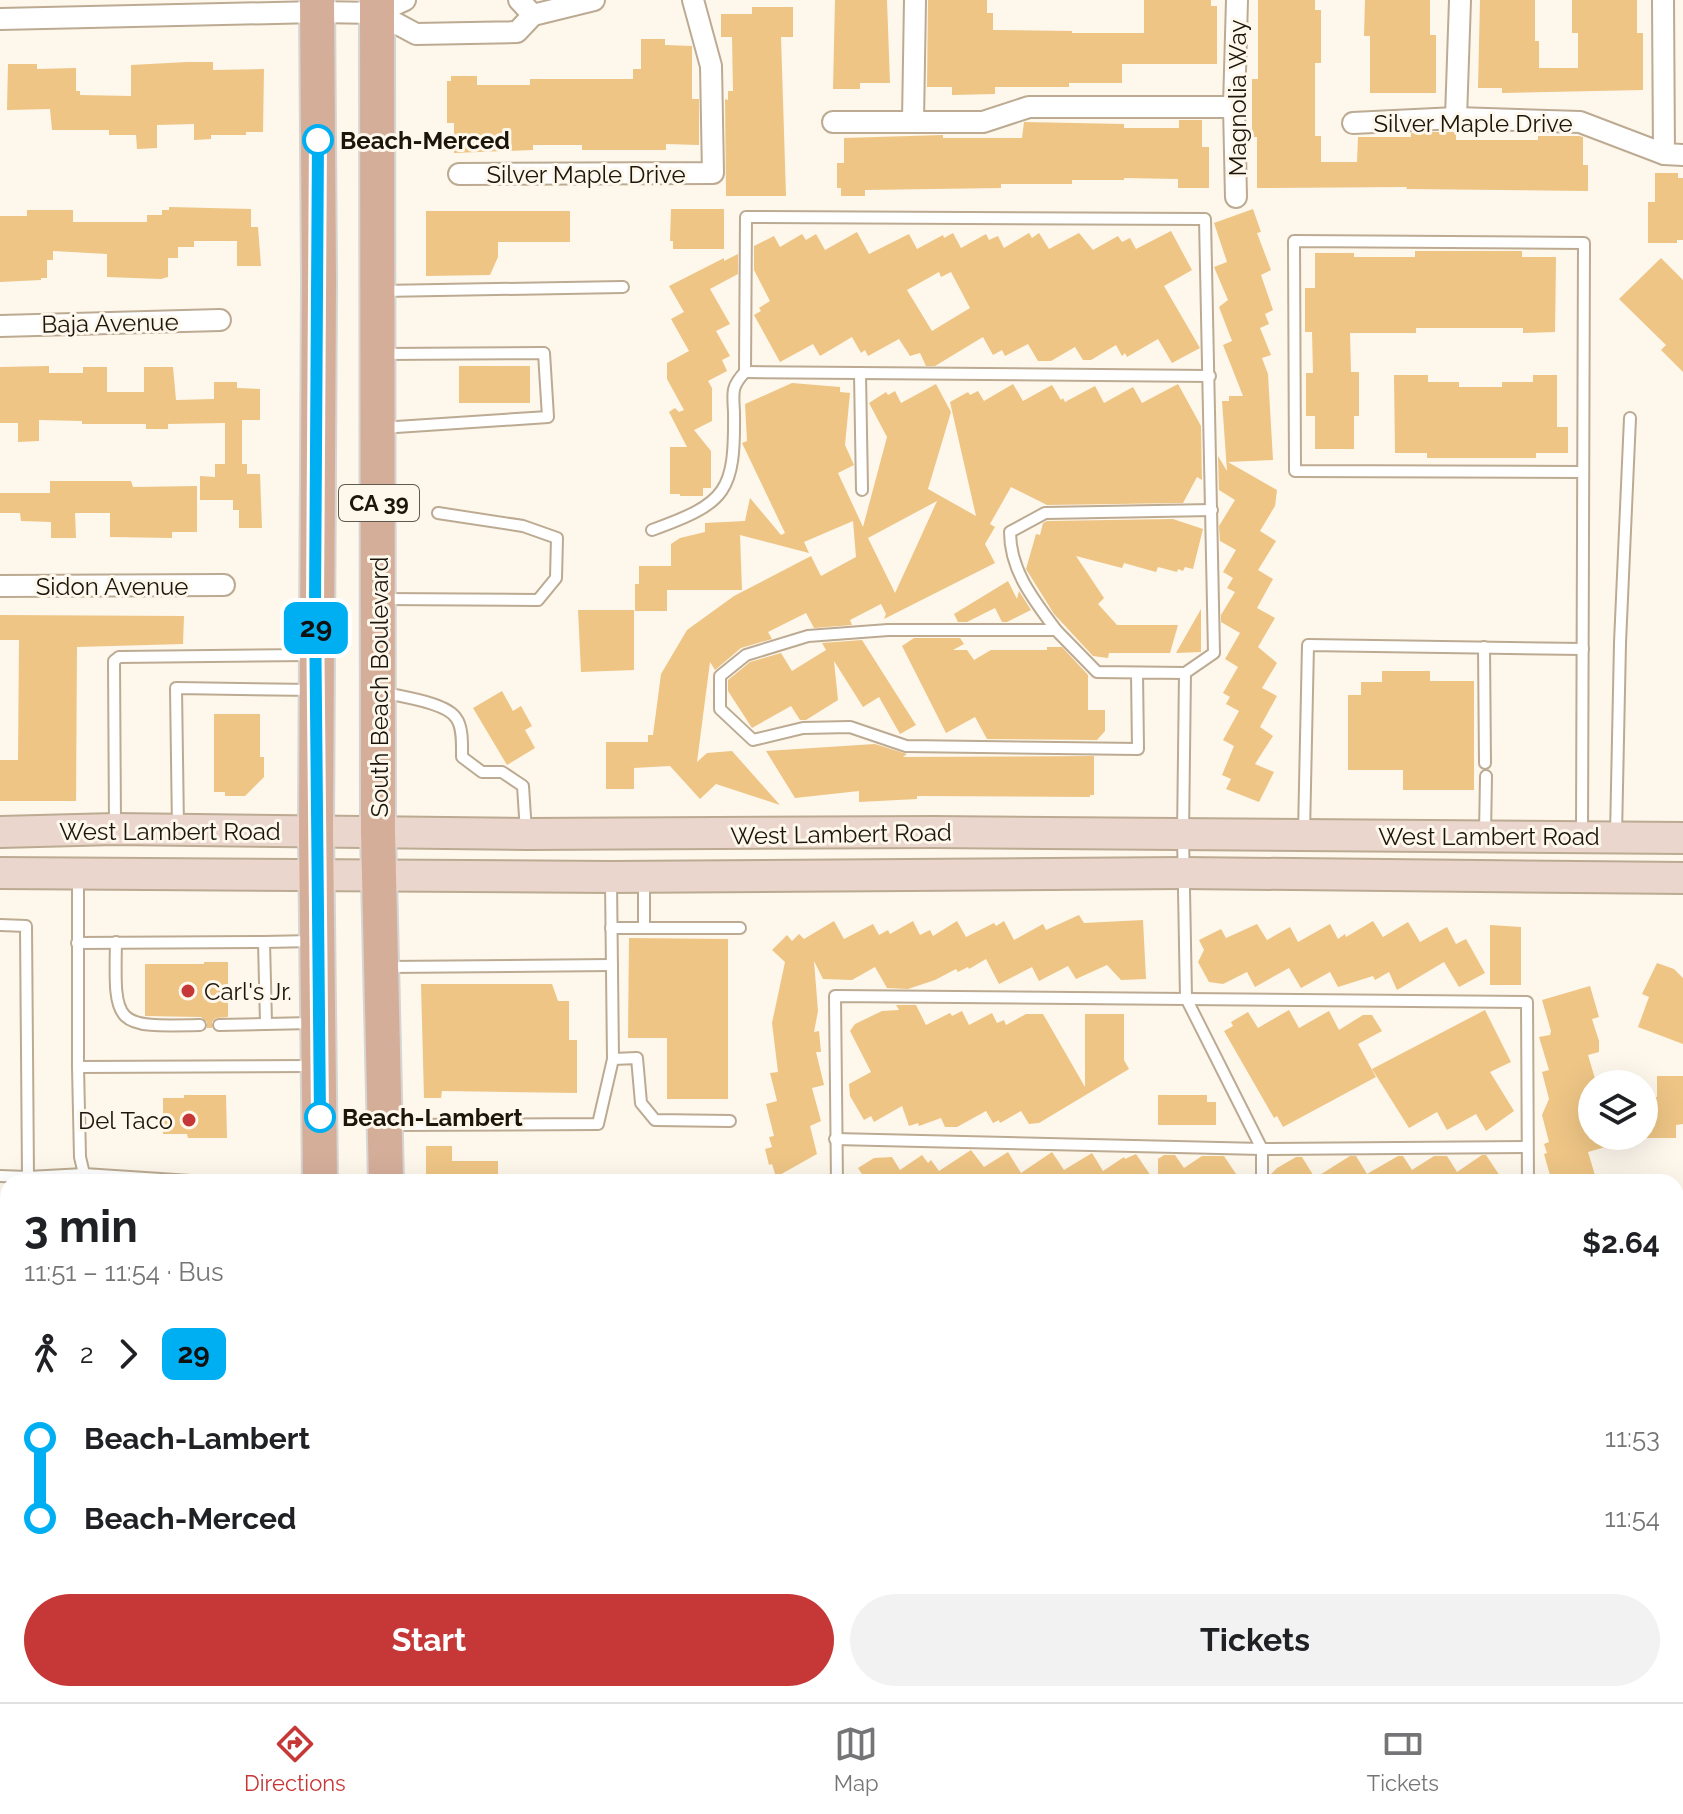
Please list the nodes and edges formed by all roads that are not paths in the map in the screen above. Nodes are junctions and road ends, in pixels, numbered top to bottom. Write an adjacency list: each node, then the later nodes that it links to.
1 (594, 0): 8 (street)
2 (693, 0): 17 (street, Silver Maple Drive)
3 (915, 0): 13 (street)
4 (1237, 0): 11 (street, Magnolia Way)
5 (1460, 0): 12 (street)
6 (1663, 0): 16 (street)
7 (386, 4): 8 (street); 9 (street); 20 (main road, South Beach Boulevard / CA 39)
8 (528, 5)
9 (317, 6): 10 (street); 40 (main road, CA 39)
10 (0, 19)
11 (1234, 107): 13 (street); 18 (street, Magnolia Way)
12 (1456, 118): 15 (street, Silver Maple Drive); 16 (street, Silver Maple Drive)
13 (913, 121): 14 (street)
14 (833, 122)
15 (1353, 123)
16 (1673, 154)
17 (459, 174)
18 (1236, 197)
19 (623, 287): 20 (lane)
20 (379, 291): 23 (main road, South Beach Boulevard / CA 39)
21 (220, 320): 22 (street, Baja Avenue)
22 (0, 326)
23 (379, 354): 28 (main road, South Beach Boulevard / CA 39); 28 (lane)
24 (745, 372): 25 (lane); 26 (lane); 33 (lane)
25 (860, 373): 26 (lane); 30 (lane)
26 (1210, 376): 31 (lane)
27 (1630, 418): 57 (lane)
28 (379, 428): 36 (main road, South Beach Boulevard / CA 39)
29 (1583, 472): 29 (lane); 39 (lane)
30 (862, 490)
31 (1212, 510): 37 (lane); 42 (lane)
32 (438, 513): 36 (lane)
33 (652, 530)
34 (224, 585): 35 (street, Sidon Avenue)
35 (0, 586)
36 (379, 599): 44 (main road, South Beach Boulevard / CA 39)
37 (1056, 630): 41 (lane); 41 (lane)
38 (1484, 647): 39 (lane); 45 (lane); 54 (lane)
39 (1583, 649): 56 (lane)
40 (316, 654): 43 (main road, CA 39); 47 (lane)
41 (1137, 673): 42 (lane)
42 (1185, 673): 53 (lane)
43 (316, 690): 48 (lane); 49 (main road, CA 39)
44 (379, 691): 51 (main road, South Beach Boulevard / CA 39); 52 (lane)
45 (1485, 763)
46 (1486, 776): 55 (lane)
47 (115, 829): 48 (main road, West Lambert Road); 50 (main road, West Lambert Road)
48 (178, 830): 49 (main road, West Lambert Road)
49 (316, 831): 51 (main road, West Lambert Road); 61 (main road, CA 39)
50 (0, 832)
51 (378, 832): 52 (main road, West Lambert Road); 63 (main road, South Beach Boulevard / CA 39)
52 (527, 834): 53 (main road, West Lambert Road)
53 (1183, 836): 54 (main road, West Lambert Road); 62 (lane)
54 (1304, 836): 55 (main road, West Lambert Road)
55 (1485, 836): 56 (main road, West Lambert Road)
56 (1582, 836): 57 (main road, West Lambert Road)
57 (1616, 837): 58 (main road, West Lambert Road)
58 (1683, 838)
59 (0, 873): 60 (main road, West Lambert Road)
60 (78, 873): 61 (main road, West Lambert Road); 74 (lane)
61 (317, 873): 63 (main road, West Lambert Road); 71 (main road, CA 39)
62 (1184, 873): 65 (main road, West Lambert Road); 66 (main road, West Lambert Road); 77 (lane)
63 (379, 875): 64 (main road, West Lambert Road); 76 (main road, South Beach Boulevard / CA 39)
64 (611, 877): 65 (main road, West Lambert Road); 68 (lane)
65 (644, 877): 69 (lane)
66 (1683, 878)
67 (0, 925): 90 (lane)
68 (611, 928): 69 (lane); 75 (lane)
69 (644, 928): 70 (lane)
70 (740, 928)
71 (317, 941): 73 (lane); 79 (main road, CA 39)
72 (116, 942): 73 (lane); 74 (lane); 80 (lane)
73 (264, 942): 78 (lane)
74 (77, 943): 84 (lane)
75 (612, 965): 76 (lane); 82 (lane)
76 (382, 967): 86 (main road, South Beach Boulevard / CA 39)
77 (1186, 998): 87 (lane); 88 (lane); 89 (lane)
78 (266, 1023): 79 (lane); 81 (lane)
79 (318, 1023): 83 (main road, CA 39)
80 (200, 1025)
81 (219, 1025)
82 (613, 1059): 85 (lane); 86 (lane)
83 (319, 1066): 84 (lane); 92 (main road, CA 39)
84 (78, 1067): 91 (lane)
85 (730, 1121)
86 (384, 1125): 93 (main road, South Beach Boulevard / CA 39)
87 (835, 1139): 89 (lane); 94 (lane)
88 (1527, 1147): 89 (lane); 96 (lane)
89 (1262, 1149): 95 (lane)
90 (28, 1174)
91 (84, 1174)
92 (320, 1174)
93 (386, 1174)
94 (837, 1174)
95 (1262, 1174)
96 (1528, 1174)

